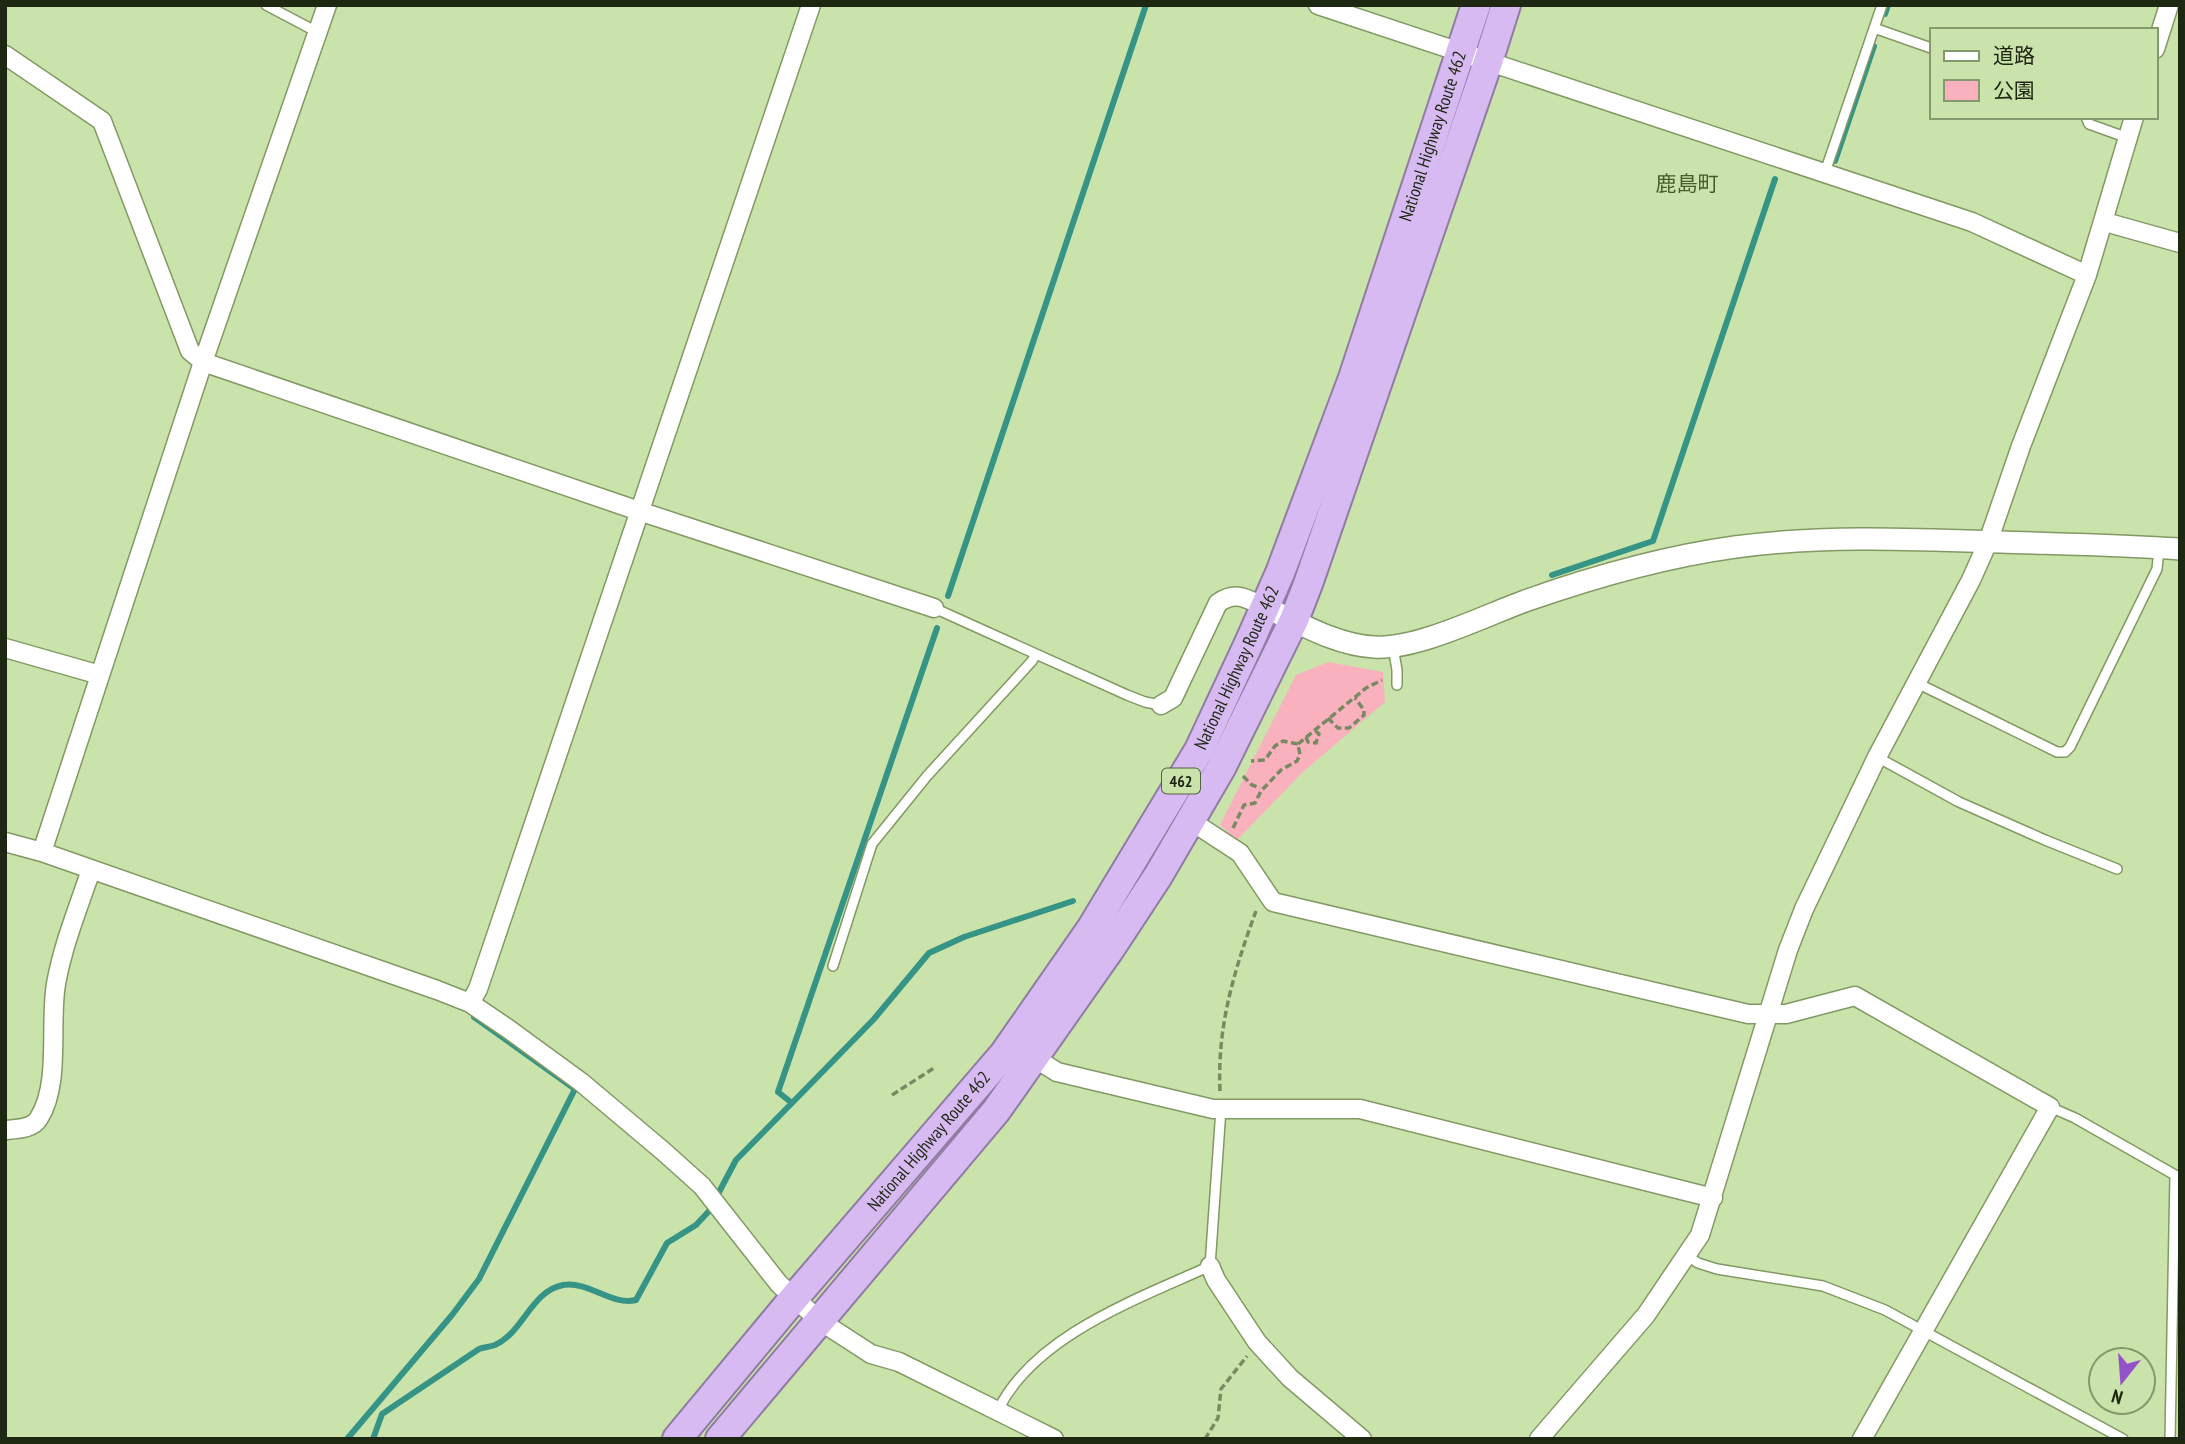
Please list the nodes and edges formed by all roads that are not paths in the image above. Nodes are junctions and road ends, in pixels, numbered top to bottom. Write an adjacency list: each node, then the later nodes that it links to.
1 (265, 5): 10 (lane)
2 (327, 5): 10 (street)
3 (811, 5): 24 (street)
4 (1318, 5): 13 (street)
5 (1476, 5): 13 (highway, National Highway Route 462 / 462)
6 (1506, 5): 15 (highway, National Highway Route 462 / 462)
7 (1882, 5): 9 (lane)
8 (2169, 5): 11 (street)
9 (1874, 28): 12 (lane); 19 (lane)
10 (317, 32): 23 (street)
11 (2157, 43)
12 (1930, 48)
13 (1460, 53): 15 (street); 27 (highway, National Highway Route 462 / 462)
14 (5, 55): 23 (street)
15 (1488, 62): 19 (street); 29 (highway, National Highway Route 462 / 462)
16 (2087, 119): 18 (lane)
17 (2133, 119): 18 (street)
18 (2128, 138): 20 (street)
19 (1824, 175): 22 (street)
20 (2105, 222): 21 (street); 22 (street)
21 (2180, 243)
22 (2087, 275): 25 (street)
23 (203, 362): 24 (street); 33 (street)
24 (639, 511): 28 (street); 44 (street)
25 (1988, 541): 26 (street); 30 (street); 34 (street)
26 (2169, 548): 34 (lane)
27 (1265, 607): 29 (street); 36 (street); 53 (highway, National Highway Route 462 / 462)
28 (934, 608): 32 (lane)
29 (1294, 620): 30 (street); 38 (highway, National Highway Route 462 / 462)
30 (1393, 647): 35 (lane)
31 (5, 648): 33 (street)
32 (1036, 654): 36 (lane); 43 (lane)
33 (100, 675): 40 (street)
34 (1917, 683): 37 (street)
35 (1396, 685)
36 (1161, 705)
37 (1877, 757): 41 (lane); 45 (street)
38 (1191, 821): 45 (street); 46 (highway, National Highway Route 462 / 462)
39 (5, 842): 40 (street)
40 (42, 852): 42 (street)
41 (2117, 869)
42 (91, 870): 44 (street); 49 (street)
43 (834, 966)
44 (470, 1003): 53 (street)
45 (1767, 1015): 47 (street); 50 (street)
46 (1033, 1057): 48 (street); 54 (highway, National Highway Route 462 / 462)
47 (2050, 1107): 55 (street); 64 (lane)
48 (1221, 1109): 50 (street); 52 (lane)
49 (5, 1130)
50 (1713, 1198): 51 (street)
51 (1686, 1255): 55 (lane); 61 (street)
52 (1210, 1266): 56 (lane); 60 (street)
53 (794, 1298): 54 (street); 57 (highway, National Highway Route 462 / 462)
54 (820, 1321): 56 (street); 58 (highway, National Highway Route 462 / 462)
55 (1923, 1332): 62 (street); 63 (lane)
56 (998, 1410): 59 (street)
57 (677, 1439)
58 (720, 1439)
59 (1054, 1439)
60 (1362, 1439)
61 (1539, 1439)
62 (1862, 1439)
63 (2123, 1439)
64 (2170, 1439)

